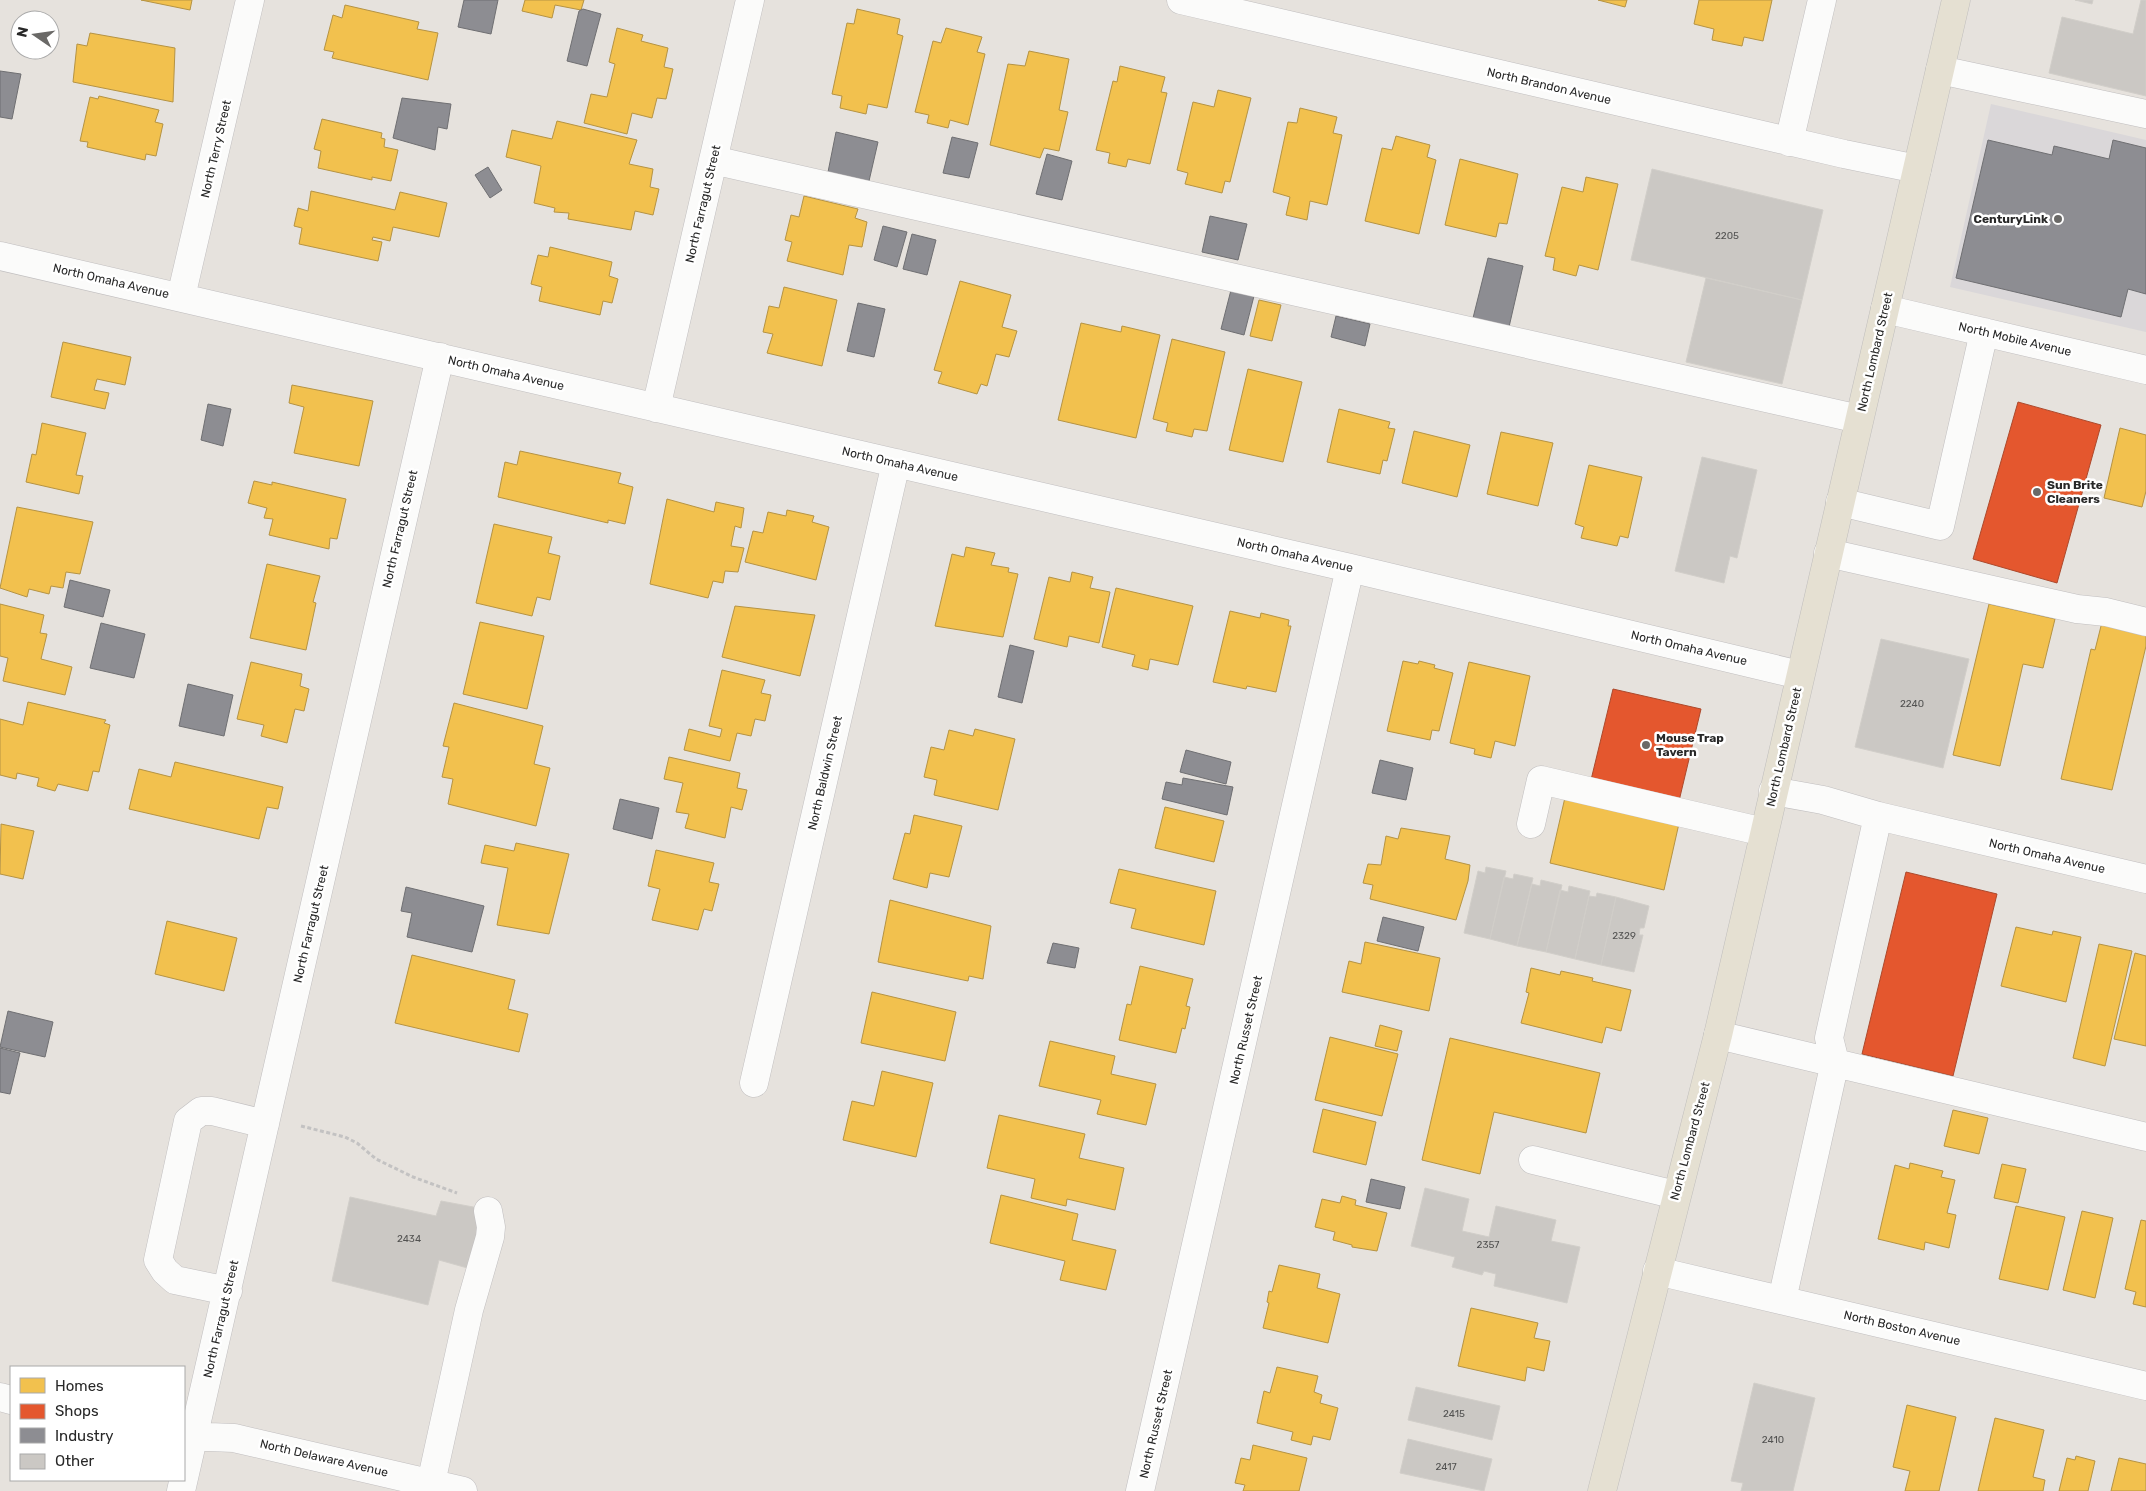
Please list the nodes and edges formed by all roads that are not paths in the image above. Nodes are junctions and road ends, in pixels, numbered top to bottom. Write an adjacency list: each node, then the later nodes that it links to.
1 (250, 0): 12 (street, North Terry Street)
2 (750, 0): 9 (street, North Farragut Street)
3 (1180, 0): 8 (street, North Brandon Avenue)
4 (1822, 0): 8 (street)
5 (1956, 0): 6 (main road, North Lombard Street)
6 (1940, 70): 7 (street); 10 (main road, North Lombard Street)
7 (2146, 114)
8 (1789, 142): 10 (street, North Brandon Avenue)
9 (713, 160): 17 (street, North Farragut Street); 18 (street)
10 (1917, 169): 13 (main road, North Lombard Street)
11 (0, 256): 12 (street, North Omaha Avenue)
12 (181, 297): 15 (street, North Omaha Avenue)
13 (1885, 309): 14 (street, North Mobile Avenue); 18 (main road, North Lombard Street)
14 (1984, 332): 16 (street, North Mobile Avenue); 20 (street)
15 (440, 357): 17 (street, North Omaha Avenue); 33 (street, North Farragut Street)
16 (2146, 370)
17 (656, 408): 19 (street, North Omaha Avenue)
18 (1859, 419): 20 (main road, North Lombard Street)
19 (896, 463): 22 (street, North Omaha Avenue); 32 (street, North Baldwin Street)
20 (1840, 502): 21 (main road, North Lombard Street)
21 (1828, 554): 23 (street); 24 (main road, North Lombard Street)
22 (1350, 568): 24 (street, North Omaha Avenue); 46 (street, North Russet Street)
23 (2146, 622)
24 (1800, 675): 25 (main road, North Lombard Street)
25 (1773, 791): 26 (street, North Omaha Avenue); 28 (main road, North Lombard Street)
26 (1878, 816): 29 (street, North Omaha Avenue); 31 (street)
27 (1531, 824): 28 (street)
28 (1764, 832): 30 (main road, North Lombard Street)
29 (2146, 879)
30 (1718, 1035): 31 (street); 36 (main road, North Lombard Street)
31 (1835, 1062): 34 (street); 40 (street)
32 (754, 1083)
33 (266, 1122): 39 (street, North Farragut Street); 39 (street)
34 (2146, 1137)
35 (1533, 1160): 36 (street)
36 (1676, 1195): 38 (main road, North Lombard Street)
37 (488, 1211): 44 (street)
38 (1657, 1271): 40 (street, North Boston Avenue); 47 (main road, North Lombard Street)
39 (228, 1291): 42 (street, North Farragut Street)
40 (1782, 1300): 41 (street, North Boston Avenue)
41 (2146, 1386)
42 (189, 1436): 43 (street, North Farragut Street); 44 (street, North Delaware Avenue)
43 (185, 1464)
44 (431, 1483): 45 (street, North Delaware Avenue)
45 (463, 1491)
46 (1140, 1491)
47 (1602, 1491)

